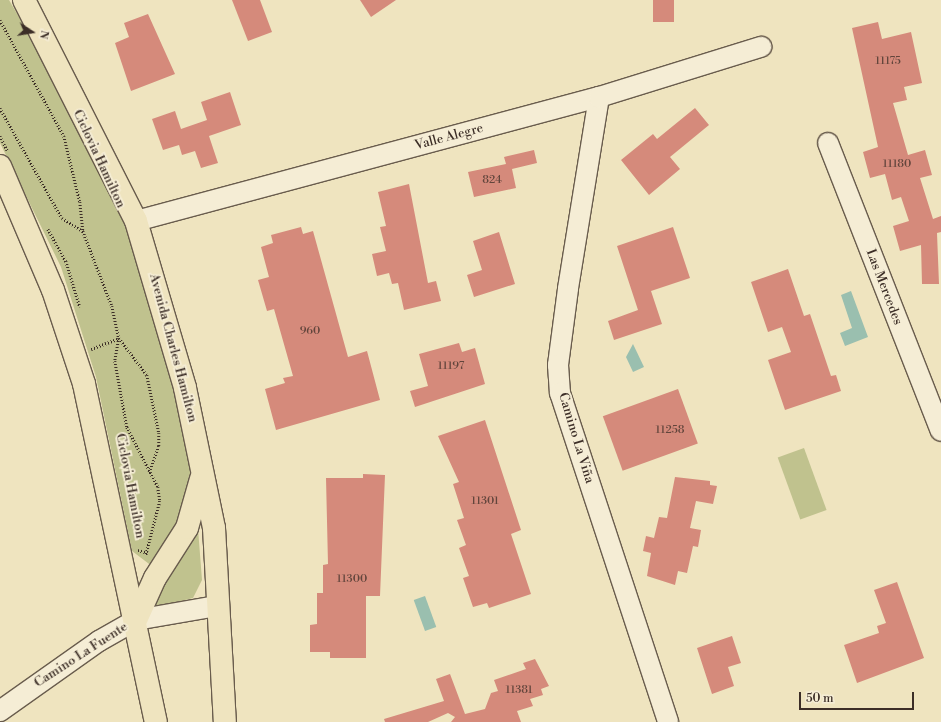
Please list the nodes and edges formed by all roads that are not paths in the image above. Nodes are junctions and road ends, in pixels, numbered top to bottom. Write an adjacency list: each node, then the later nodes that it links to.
1 (24, 0): 6 (main road, Avenida Charles Hamilton)
2 (761, 47): 3 (street, Valle Alegre)
3 (599, 97): 6 (street, Valle Alegre); 16 (street, Camino La Viña)
4 (828, 143): 7 (street, Las Mercedes)
5 (5, 161): 9 (main road)
6 (136, 221): 8 (main road, Avenida Charles Hamilton)
7 (941, 431)
8 (203, 464): 10 (main road); 11 (main road, Avenida Charles Hamilton)
9 (126, 547): 10 (main road); 12 (main road)
10 (148, 568): 12 (main road)
11 (216, 606): 12 (street, Camino La Fuente); 15 (main road, Avenida Charles Hamilton)
12 (136, 620): 13 (street, Camino La Fuente); 14 (main road)
13 (0, 711)
14 (156, 722)
15 (225, 722)
16 (668, 722)

